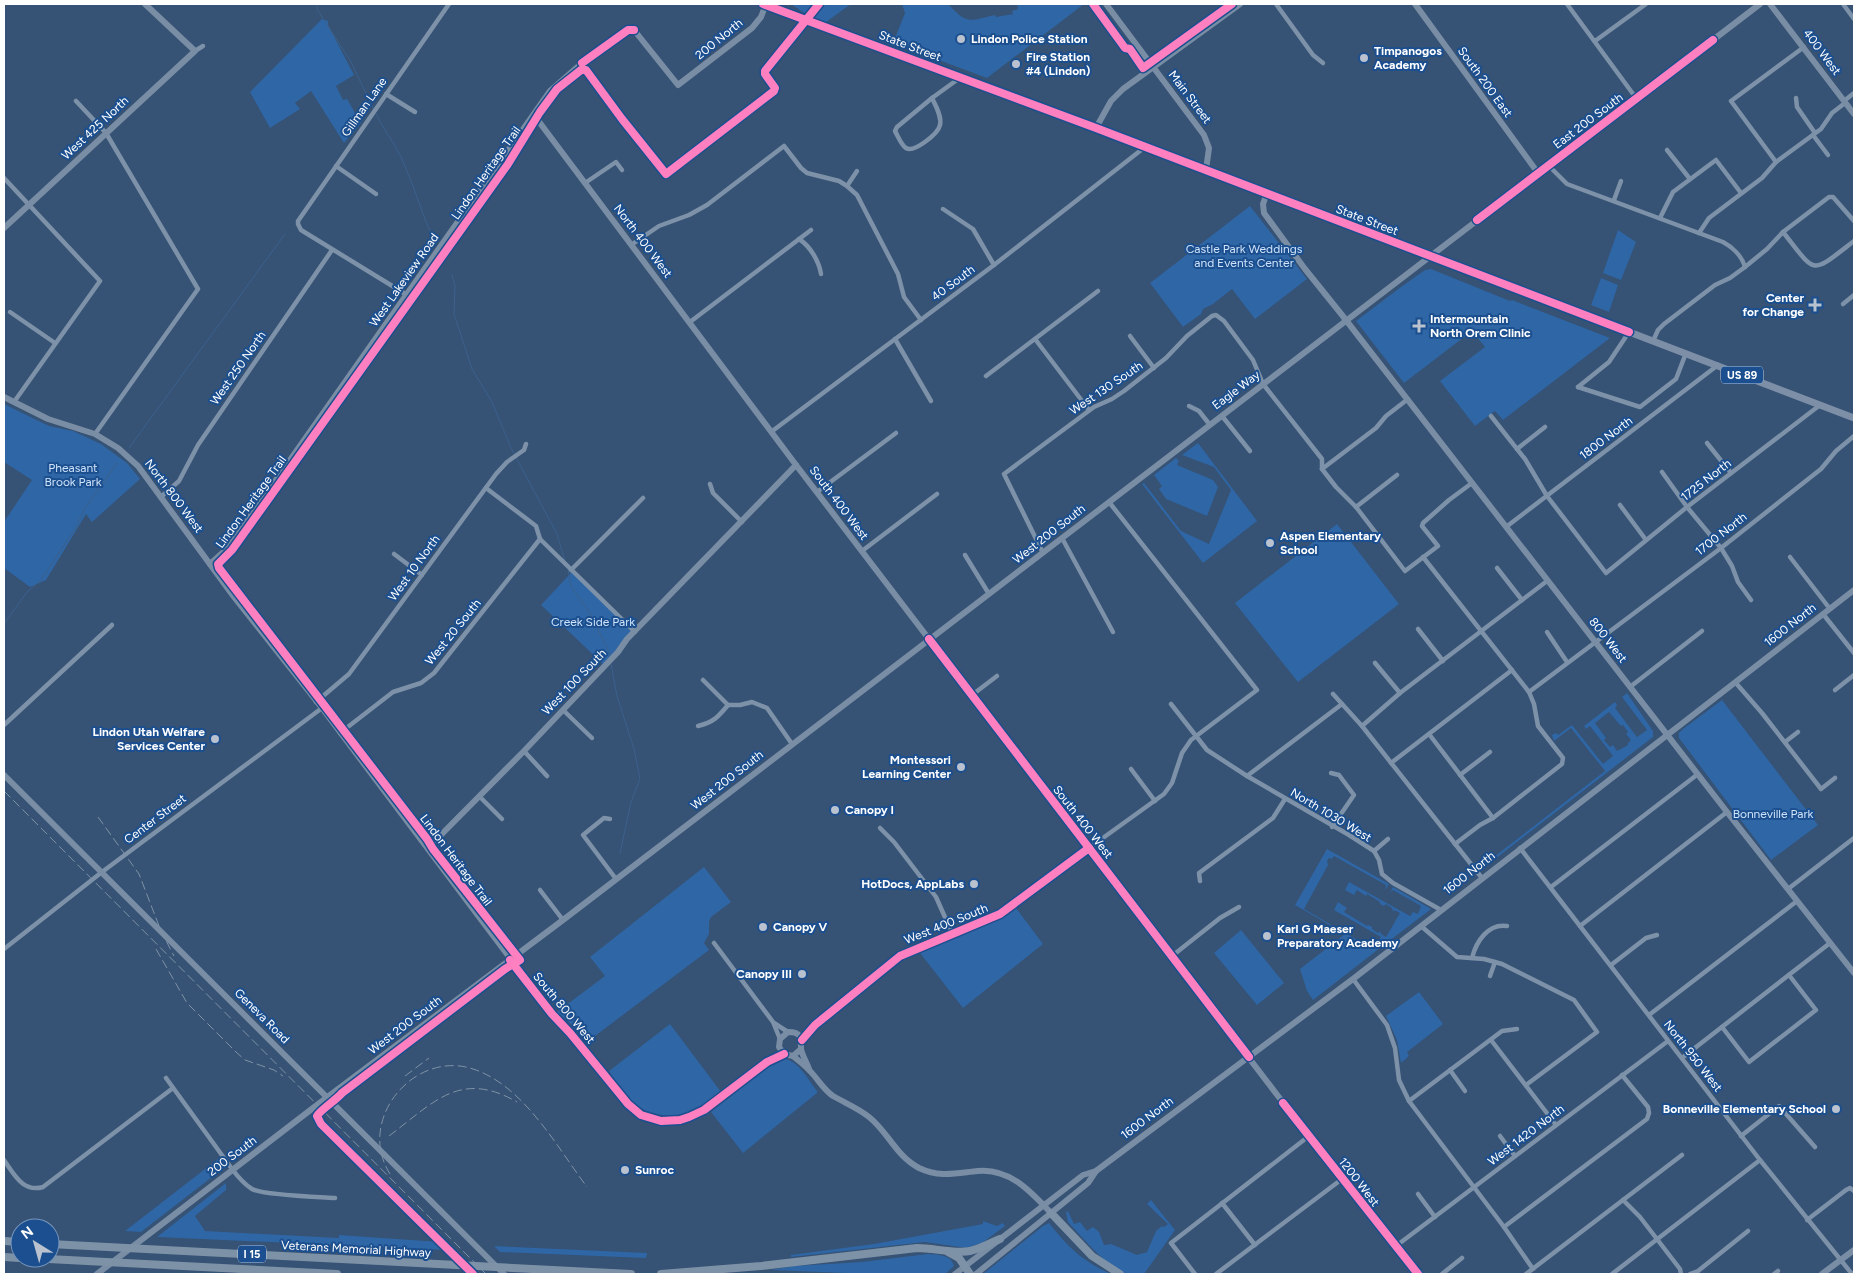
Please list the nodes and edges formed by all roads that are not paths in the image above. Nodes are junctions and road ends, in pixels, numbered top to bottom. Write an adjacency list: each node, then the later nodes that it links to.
1 (145, 4): 18 (street)
2 (449, 4): 23 (street, Gillman Lane)
3 (765, 4): 14 (street, 200 North); 21 (main road, State Street / US 89)
4 (1106, 4): 20 (street, Main Street)
5 (1240, 4): 20 (street)
6 (1276, 4): 19 (street)
7 (1415, 4): 44 (street, South 200 East)
8 (1567, 4): 15 (street)
9 (1646, 4): 15 (street)
10 (1760, 4): 25 (street, East 200 South)
11 (1770, 4): 17 (street, 400 West)
12 (1843, 4): 13 (street)
13 (1854, 19)
14 (634, 30): 31 (street, West Lakeview Road)
15 (1594, 41): 25 (street)
16 (203, 46): 18 (street, West 425 North)
17 (1804, 47): 28 (street, 400 West); 38 (street)
18 (195, 51): 33 (street, West 425 North)
19 (1323, 63)
20 (1153, 68): 32 (street); 42 (street, Main Street)
21 (960, 77): 24 (street); 32 (main road, State Street / US 89)
22 (1854, 93): 28 (street)
23 (386, 94): 29 (street); 40 (street, Gillman Lane)
24 (932, 98): 24 (street)
25 (1636, 98): 39 (street, East 200 South)
26 (1796, 98): 34 (street)
27 (76, 101): 33 (street)
28 (1845, 102): 30 (street, 400 West); 34 (street)
29 (415, 112)
30 (1854, 114)
31 (534, 115): 48 (street, North 400 West); 71 (street, West Lakeview Road)
32 (1096, 128): 35 (main road, State Street / US 89)
33 (106, 133): 54 (street, West 425 North); 104 (street)
34 (1814, 134): 37 (street); 38 (street)
35 (1145, 147): 42 (main road, State Street / US 89); 67 (street, 40 South)
36 (1667, 150): 46 (street)
37 (1828, 155)
38 (1776, 162): 51 (street)
39 (1548, 165): 44 (street, East 200 South); 53 (street)
40 (336, 166): 52 (street); 65 (street, Gillman Lane)
41 (622, 170): 48 (street)
42 (1206, 170): 50 (main road, State Street / US 89)
43 (857, 171): 49 (street)
44 (1538, 173): 66 (street, East 200 South)
45 (4, 178): 54 (street)
46 (1690, 179): 51 (street); 56 (street)
47 (1621, 181): 53 (street)
48 (585, 183): 64 (street, North 400 West)
49 (848, 186): 64 (street); 75 (street)
50 (1267, 193): 66 (main road, State Street / US 89); 76 (street)
51 (1741, 193): 61 (street)
52 (376, 194)
53 (1614, 200): 56 (street)
54 (29, 205): 58 (street, West 425 North); 83 (street)
55 (943, 209): 67 (street)
56 (1660, 218): 61 (street)
57 (1854, 221): 60 (street)
58 (4, 228)
59 (811, 230): 62 (street)
60 (1783, 232): 63 (street); 68 (street)
61 (1699, 234): 68 (street)
62 (799, 239): 69 (street); 77 (street)
63 (1854, 241)
64 (632, 244): 77 (street, North 400 West)
65 (332, 250): 71 (street); 122 (street, West 250 North)
66 (1430, 256): 76 (street); 78 (main road, State Street / US 89)
67 (994, 265): 75 (street, 40 South)
68 (1745, 267): 82 (street)
69 (821, 274)
70 (1098, 291): 81 (street)
71 (407, 295): 140 (street, West Lakeview Road)
72 (1854, 295): 73 (street)
73 (1843, 304)
74 (10, 312): 83 (street)
75 (921, 320): 80 (street, 40 South)
76 (1346, 320): 89 (street, Eagle Way); 91 (street, 800 West)
77 (690, 322): 88 (street, North 400 West)
78 (1629, 332): 82 (main road, State Street / US 89); 84 (street)
79 (1130, 336): 86 (street)
80 (895, 339): 92 (street); 102 (street, 40 South)
81 (1035, 339): 87 (street); 96 (street)
82 (1653, 341): 84 (main road, State Street / US 89)
83 (55, 343): 93 (street)
84 (1686, 353): 85 (main road, State Street / US 89)
85 (1718, 365): 94 (main road, State Street / US 89); 121 (street, 1800 North)
86 (1154, 368): 89 (street, West 130 South); 96 (street, West 130 South)
87 (986, 376)
88 (733, 382): 102 (street, South 400 West)
89 (1263, 384): 97 (street, Eagle Way); 111 (street)
90 (4, 397): 93 (street, North 800 West)
91 (1408, 399): 111 (street); 116 (street, 800 West)
92 (930, 401)
93 (14, 402): 104 (street, North 800 West)
94 (1820, 405): 99 (main road, State Street / US 89); 113 (street, 1725 North)
95 (1189, 406): 100 (street)
96 (1089, 410): 135 (street, West 130 South)
97 (1222, 416): 100 (street, Eagle Way); 109 (street)
98 (1491, 416): 108 (street)
99 (1854, 418)
100 (1210, 425): 115 (street, Eagle Way)
101 (1545, 427): 108 (street)
102 (771, 432): 110 (street, South 400 West)
103 (896, 433): 119 (street)
104 (95, 434): 122 (street, North 800 West)
105 (1854, 436): 133 (street, 1700 North)
106 (1707, 443): 113 (street)
107 (526, 444): 118 (street, West 10 North)
108 (1517, 449): 121 (street)
109 (1250, 451)
110 (796, 465): 119 (street, South 400 West); 128 (street, West 100 South)
111 (1322, 469): 126 (street)
112 (1662, 472): 127 (street)
113 (1731, 473): 127 (street, 1725 North)
114 (1397, 475): 126 (street)
115 (1140, 479): 124 (street, West 200 South)
116 (1472, 483): 129 (street, 800 West); 138 (street)
117 (710, 484): 128 (street)
118 (486, 488): 131 (street); 143 (street, West 10 North)
119 (817, 492): 134 (street, South 400 West)
120 (937, 494): 134 (street)
121 (1547, 496): 129 (street, 1800 North); 132 (street, 1725 North)
122 (161, 497): 140 (street, North 800 West)
123 (643, 498): 142 (street)
124 (1109, 502): 130 (street, West 200 South); 188 (street, West 400 South)
125 (1620, 506): 132 (street)
126 (1356, 507): 138 (street)
127 (1688, 507): 132 (street, 1725 North); 133 (street)
128 (742, 522): 154 (street, West 100 South)
129 (1506, 527): 144 (street, 800 West)
130 (1062, 538): 135 (street, West 200 South); 155 (street)
131 (540, 539): 142 (street); 185 (street, West 20 South)
132 (1646, 540)
133 (1721, 548): 148 (street); 159 (street, 1700 North)
134 (862, 551): 158 (street, South 400 West)
135 (1043, 553): 146 (street, West 200 South)
136 (394, 554): 143 (street)
137 (965, 555): 146 (street)
138 (1423, 557): 156 (street)
139 (1790, 557): 149 (street)
140 (210, 564): 175 (street, North 800 West)
141 (1497, 568): 147 (street)
142 (571, 570): 154 (street)
143 (422, 575): 175 (street, West 10 North)
144 (1547, 581): 147 (street); 159 (street, 800 West)
145 (1854, 590): 149 (street, 1600 North)
146 (989, 594): 158 (street, West 200 South)
147 (1522, 600): 156 (street)
148 (1751, 600)
149 (1830, 609): 150 (street, 1600 North)
150 (1823, 614): 160 (street); 168 (street, 1600 North)
151 (112, 625): 181 (street)
152 (1418, 629): 161 (street)
153 (1702, 631): 169 (street)
154 (635, 632): 180 (street, West 100 South)
155 (1112, 632)
156 (1482, 632): 161 (street); 164 (street)
157 (1547, 632): 162 (street)
158 (929, 639): 174 (street, South 400 West); 191 (street, West 200 South)
159 (1595, 642): 162 (street, 1700 North); 169 (street, 800 West)
160 (1854, 653)
161 (1442, 661): 172 (street)
162 (1568, 662): 171 (street, 1700 North)
163 (1375, 663): 172 (street)
164 (1512, 670): 171 (street); 186 (street)
165 (1854, 675): 170 (street)
166 (997, 676): 174 (street)
167 (703, 680): 176 (street)
168 (1735, 682): 187 (street, 1600 North); 190 (street)
169 (1630, 686): 187 (street, 800 West)
170 (1835, 690)
171 (1529, 692): 207 (street)
172 (1400, 693): 183 (street)
173 (1333, 694): 178 (street)
174 (972, 695): 216 (street, South 400 West)
175 (316, 702): 179 (street, North 800 West)
176 (728, 704): 182 (street); 191 (street)
177 (1171, 704): 188 (street, North 1030 West)
178 (1342, 704): 183 (street); 201 (street)
179 (322, 708): 185 (street, South 800 West); 219 (street, Center Street)
180 (563, 710): 189 (street); 192 (street, West 100 South)
181 (4, 725)
182 (698, 726)
183 (1362, 726): 194 (street)
184 (1798, 732): 190 (street)
185 (340, 733): 215 (street, South 800 West)
186 (1429, 734): 194 (street); 199 (street)
187 (1667, 734): 197 (street, 800 West); 217 (street, 1600 North)
188 (1196, 735): 201 (street, North 1030 West); 205 (street, West 400 South)
189 (592, 738)
190 (1785, 742): 202 (street)
191 (792, 744): 221 (street, West 200 South)
192 (524, 751): 200 (street); 203 (street, West 100 South)
193 (1490, 752): 199 (street)
194 (1391, 763): 214 (street)
195 (1131, 769): 205 (street)
196 (1331, 773): 210 (street)
197 (1698, 774): 206 (street, 800 West); 223 (street)
198 (4, 775): 219 (street, Geneva Road)
199 (1460, 775): 207 (street)
200 (547, 776)
201 (1247, 776): 204 (street, North 1030 West)
202 (1835, 778)
203 (480, 796): 208 (street); 215 (street, West 100 South)
204 (1285, 798): 210 (street, North 1030 West); 222 (street)
205 (1155, 800): 216 (street, West 400 South)
206 (1727, 812): 224 (street, 800 West); 232 (street)
207 (1493, 818): 214 (street)
208 (502, 819)
209 (610, 819): 221 (street)
210 (1332, 826): 218 (street, North 1030 West)
211 (880, 828): 233 (street)
212 (1854, 838): 224 (street)
213 (1388, 840): 218 (street)
214 (1454, 844): 220 (street)
215 (428, 848): 240 (street, South 800 West)
216 (1089, 848): 233 (street, West 400 South); 238 (street, South 400 West)
217 (1520, 848): 220 (street, 1600 North); 223 (street, North 950 West)
218 (1374, 851): 228 (street, North 1030 West)
219 (102, 872): 237 (street, Center Street); 272 (street, Geneva Road)
220 (1482, 878): 228 (street, 1600 North)
221 (616, 880): 229 (street, West 200 South)
222 (1200, 881)
223 (1551, 887): 232 (street, North 950 West)
224 (1788, 889): 226 (street, 800 West)
225 (540, 890): 229 (street)
226 (1797, 901): 236 (street, 800 West); 247 (street)
227 (1239, 907): 238 (street)
228 (1441, 910): 230 (street, 1600 North)
229 (563, 920): 240 (street, West 200 South)
230 (1421, 926): 239 (street); 246 (street, 1600 North)
231 (1507, 926): 239 (street)
232 (1580, 926): 242 (street, North 950 West)
233 (952, 933): 249 (street, West 400 South)
234 (1657, 935): 242 (street)
235 (714, 943): 248 (street)
236 (1830, 943): 243 (street, 800 West); 244 (street)
237 (4, 949)
238 (1172, 956): 262 (street, South 400 West)
239 (1472, 958): 241 (street)
240 (510, 960): 264 (street, South 800 West); 272 (street, West 200 South)
241 (1495, 962): 245 (street); 269 (street)
242 (1610, 965): 247 (street, North 950 West)
243 (1854, 973)
244 (1789, 975): 250 (street); 250 (street)
245 (1490, 976)
246 (1353, 979): 262 (street, 1600 North); 273 (street)
247 (1649, 1015): 257 (street, North 950 West)
248 (773, 1022): 252 (street); 254 (street)
249 (815, 1025): 253 (street, West 400 South); 255 (street, West 400 South)
250 (1722, 1027): 263 (street)
251 (1517, 1029): 256 (street)
252 (788, 1032): 253 (street, West 400 South); 254 (street)
253 (796, 1033): 255 (street)
254 (780, 1039): 258 (street)
255 (802, 1040): 259 (street)
256 (1491, 1040): 265 (street); 269 (street)
257 (1668, 1041): 263 (street, North 950 West); 267 (street, West 1420 North)
258 (779, 1047): 260 (street); 264 (street)
259 (801, 1049): 261 (street); 266 (street)
260 (784, 1054): 261 (street); 264 (street)
261 (793, 1056): 266 (street)
262 (1249, 1057): 275 (street, 1200 West); 284 (street, 1600 North)
263 (1682, 1058): 277 (street, North 950 West)
264 (767, 1062)
265 (1450, 1070): 271 (street); 273 (street)
266 (810, 1071): 292 (street)
267 (1622, 1075): 274 (street, West 1420 North); 296 (street)
268 (166, 1078): 270 (street)
269 (1526, 1086): 274 (street)
270 (173, 1088): 281 (street); 283 (street)
271 (1465, 1091)
272 (327, 1097): 283 (street, 200 South); 312 (street, Geneva Road)
273 (1408, 1101): 286 (street)
274 (1556, 1125): 280 (street, West 1420 North)
275 (1309, 1136): 285 (street, 1200 West); 291 (street)
276 (1500, 1136): 280 (street)
277 (1742, 1136): 278 (street); 282 (street, North 950 West)
278 (1815, 1147)
279 (1682, 1154): 290 (street)
280 (1515, 1156): 286 (street, West 1420 North)
281 (4, 1160)
282 (1760, 1160): 295 (street, North 950 West); 299 (street)
283 (232, 1170): 289 (street); 310 (street, 200 South)
284 (1096, 1171): 292 (street, 1600 North); 293 (street, 1600 North)
285 (1342, 1179): 301 (street); 302 (street, 1200 West)
286 (1474, 1188): 294 (street, West 1420 North); 296 (street)
287 (1852, 1190): 295 (street)
288 (1418, 1194): 294 (street)
289 (335, 1198)
290 (1623, 1200): 299 (street); 309 (street)
291 (1222, 1203): 301 (street); 319 (street)
292 (1043, 1205): 293 (street); 298 (street, 1600 North)
293 (1050, 1213): 317 (street, 1600 North); 318 (highway)
294 (1435, 1216): 302 (street, West 1420 North)
295 (1807, 1220): 307 (street, North 950 West)
296 (1504, 1227): 309 (street)
297 (1748, 1231): 326 (street)
298 (1000, 1239): 303 (highway); 308 (street, 1600 North)
299 (1658, 1239): 324 (street); 325 (street)
300 (60, 1245): 313 (highway, Veterans Memorial Highway / I 15)
301 (1255, 1245): 320 (street)
302 (1396, 1246): 321 (street, 1200 West)
303 (939, 1249): 308 (highway); 314 (highway)
304 (1854, 1250): 307 (street)
305 (1462, 1258): 322 (street)
306 (60, 1260): 311 (highway, I 15)
307 (1840, 1261): 327 (street); 328 (street, North 950 West)
308 (966, 1266): 315 (street, 1600 North); 316 (highway)
309 (1533, 1269): 323 (street)
310 (97, 1274)
311 (337, 1274)
312 (504, 1274)
313 (632, 1274)
314 (661, 1274)
315 (955, 1274)
316 (970, 1274)
317 (976, 1274)
318 (1120, 1274)
319 (1195, 1274)
320 (1216, 1274)
321 (1418, 1274)
322 (1442, 1274)
323 (1526, 1274)
324 (1612, 1274)
325 (1681, 1274)
326 (1690, 1274)
327 (1822, 1274)
328 (1852, 1274)

